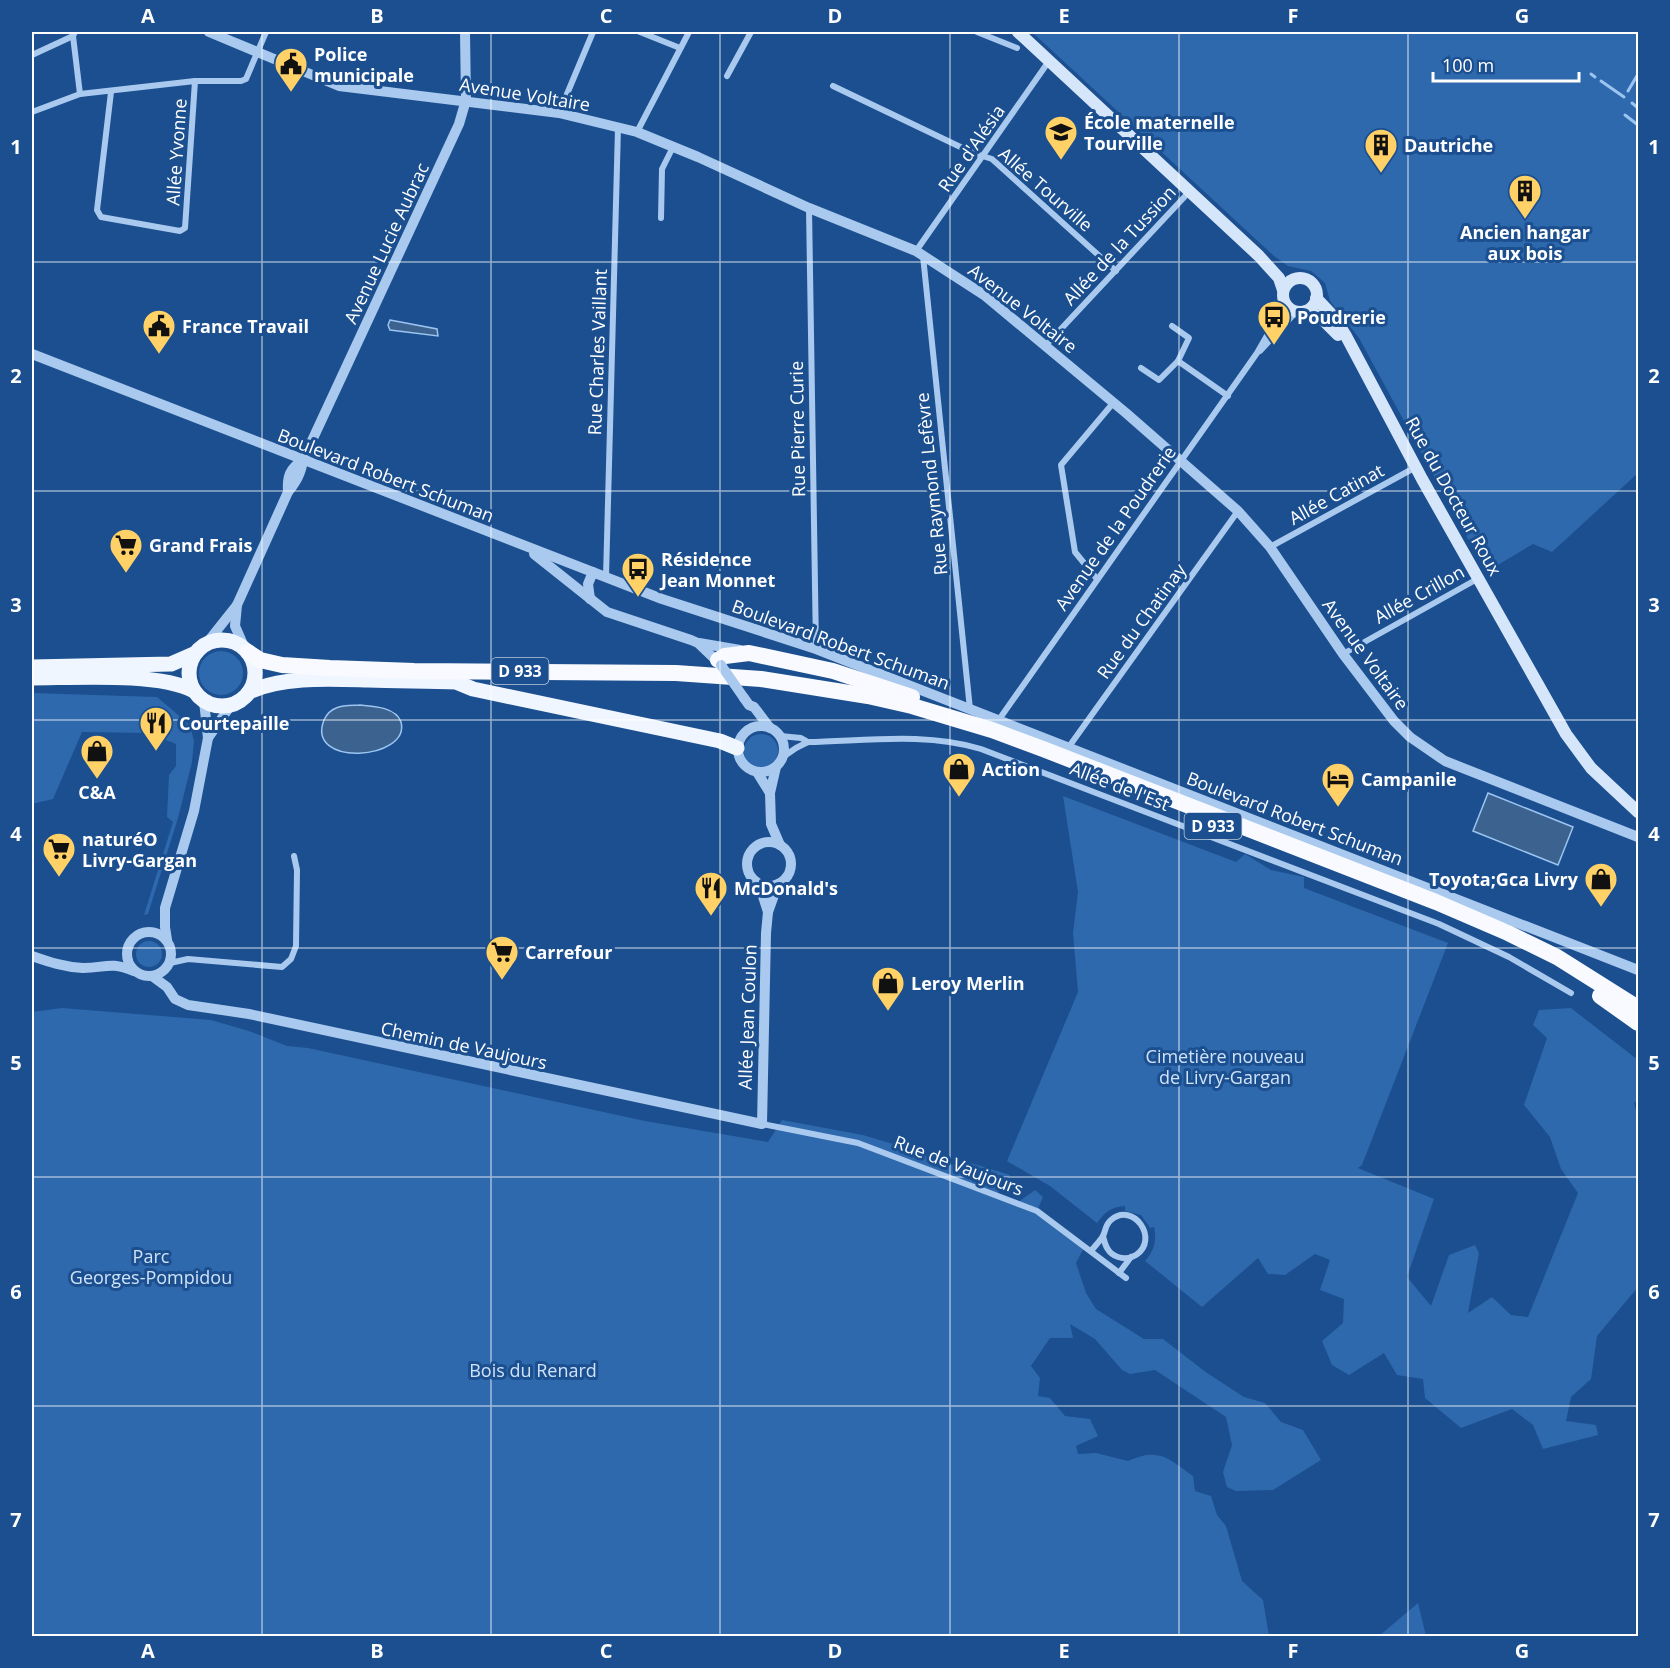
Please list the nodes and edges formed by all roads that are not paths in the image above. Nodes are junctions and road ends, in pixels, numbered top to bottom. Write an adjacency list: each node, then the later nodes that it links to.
1 (209, 32): 13 (street, Avenue Voltaire)
2 (266, 32): 13 (street)
3 (465, 32): 21 (street, Avenue Lucie Aubrac)
4 (593, 32): 23 (street)
5 (640, 32): 11 (street)
6 (689, 32): 11 (street)
7 (752, 32): 16 (street)
8 (977, 32): 12 (street)
9 (1018, 32): 15 (main road)
10 (74, 34): 14 (street); 20 (street)
11 (680, 48): 25 (street)
12 (1017, 48)
13 (258, 52): 17 (street); 21 (street, Avenue Voltaire)
14 (32, 55)
15 (1049, 61): 27 (street, Rue d'Alésia); 28 (main road)
16 (727, 76)
17 (195, 81): 19 (street); 19 (street, Allée Yvonne)
18 (833, 86): 27 (street, Allée Tourville)
19 (111, 92): 20 (street)
20 (80, 94): 22 (street)
21 (466, 100): 23 (street, Avenue Voltaire); 48 (street, Avenue Lucie Aubrac)
22 (32, 112)
23 (559, 112): 24 (street, Avenue Voltaire)
24 (618, 128): 25 (street, Avenue Voltaire); 55 (street, Rue Charles Vaillant)
25 (637, 132): 26 (street, Avenue Voltaire)
26 (672, 147): 29 (street, Avenue Voltaire); 30 (street)
27 (982, 155): 31 (street, Rue d'Alésia); 33 (street, Allée Tourville)
28 (1190, 191): 32 (main road); 33 (street, Allée de la Tussion)
29 (809, 208): 31 (street, Avenue Voltaire); 62 (street, Rue Pierre Curie)
30 (661, 218)
31 (920, 254): 40 (street, Avenue Voltaire); 74 (street, Rue Raymond Lefèvre)
32 (1259, 255): 34 (main road); 35 (main road)
33 (1116, 271): 40 (street, Allée de la Tussion)
34 (1295, 278): 35 (main road); 36 (main road)
35 (1283, 290): 37 (main road)
36 (1316, 298): 38 (main road); 43 (main road, Rue du Docteur Roux)
37 (1284, 303): 38 (main road); 41 (street, Avenue de la Poudrerie)
38 (1301, 311): 41 (street, Avenue de la Poudrerie); 43 (main road, Rue du Docteur Roux)
39 (1172, 326): 44 (street)
40 (1046, 345): 47 (street, Avenue Voltaire)
41 (1257, 353): 46 (street, Avenue de la Poudrerie)
42 (32, 354): 48 (street, Boulevard Robert Schuman)
43 (1357, 359): 50 (main road, Rue du Docteur Roux)
44 (1178, 362): 45 (street); 46 (street)
45 (1141, 368)
46 (1228, 396): 49 (street, Avenue de la Poudrerie)
47 (1114, 402): 49 (street, Avenue Voltaire); 57 (street)
48 (303, 460): 52 (street, Boulevard Robert Schuman); 59 (street, Avenue Lucie Aubrac)
49 (1181, 460): 51 (street, Avenue Voltaire); 57 (street, Avenue de la Poudrerie)
50 (1416, 467): 53 (street, Allée Catinat); 56 (main road, Rue du Docteur Roux)
51 (1238, 511): 53 (street, Avenue Voltaire); 83 (street, Rue du Chatinay)
52 (525, 547): 54 (street, Boulevard Robert Schuman); 58 (street)
53 (1270, 547): 65 (street, Avenue Voltaire)
54 (593, 572): 55 (street, Boulevard Robert Schuman); 58 (street)
55 (606, 577): 62 (street, Boulevard Robert Schuman)
56 (1479, 578): 65 (street, Allée Crillon); 88 (main road, Rue du Docteur Roux)
57 (1097, 579): 76 (street, Avenue de la Poudrerie)
58 (590, 599): 60 (street)
59 (237, 604): 61 (street, Avenue Lucie Aubrac); 63 (street, Avenue Lucie Aubrac)
60 (698, 643): 64 (street); 66 (street)
61 (200, 649): 63 (main road); 67 (main road); 71 (main road)
62 (816, 649): 74 (street, Boulevard Robert Schuman)
63 (246, 651): 70 (main road); 75 (highway, D 933)
64 (749, 653): 66 (highway); 75 (highway)
65 (1343, 654): 90 (street, Avenue Voltaire)
66 (720, 663): 72 (street, bridge)
67 (32, 667)
68 (32, 678): 71 (main road)
69 (456, 682): 70 (main road, D 933); 82 (main road); 112 (highway, D 933)
70 (249, 692): 73 (main road)
71 (199, 696): 73 (main road); 80 (street)
72 (747, 701): 77 (street); 78 (street)
73 (231, 705): 80 (street)
74 (970, 709): 76 (street, Boulevard Robert Schuman)
75 (955, 718): 107 (highway, D 933)
76 (998, 720): 83 (street, Boulevard Robert Schuman)
77 (770, 728): 78 (street); 79 (street)
78 (748, 729): 82 (street)
79 (780, 736): 81 (street, Allée de l'Est); 84 (street)
80 (208, 738): 96 (street)
81 (808, 742): 84 (street, Allée de l'Est); 109 (street, Allée de l'Est)
82 (737, 748): 86 (street)
83 (1068, 748): 104 (street, Boulevard Robert Schuman)
84 (783, 757): 85 (street)
85 (776, 767): 86 (street); 87 (street)
86 (757, 772): 87 (street)
87 (770, 793): 89 (street)
88 (1638, 812)
89 (771, 824): 91 (street); 92 (street)
90 (1638, 837)
91 (761, 843): 92 (street); 94 (street)
92 (780, 845): 95 (street)
93 (294, 856): 103 (street)
94 (759, 884): 95 (street); 97 (street, Allée Jean Coulon)
95 (778, 885): 97 (street, Allée Jean Coulon)
96 (165, 908): 98 (street); 99 (street)
97 (768, 912): 113 (street, Allée Jean Coulon)
98 (146, 931): 99 (street); 100 (street)
99 (167, 940): 103 (street)
100 (128, 946): 102 (street); 105 (street)
101 (32, 956): 102 (street)
102 (112, 964): 105 (street)
103 (168, 966): 106 (street); 108 (street)
104 (1638, 970)
105 (134, 971): 106 (street)
106 (152, 976): 108 (street, Chemin de Vaujours)
107 (1590, 977): 110 (highway); 111 (highway, D 933)
108 (167, 987): 113 (street, Chemin de Vaujours)
109 (1571, 993)
110 (1638, 998)
111 (1638, 1008)
112 (1638, 1023)
113 (762, 1124): 115 (street, Rue de Vaujours)
114 (1103, 1236): 115 (street); 116 (street); 116 (street)
115 (1091, 1251): 117 (street, Rue de Vaujours)
116 (1131, 1257): 117 (street)
117 (1119, 1273): 118 (street, Rue de Vaujours)
118 (1126, 1278)

